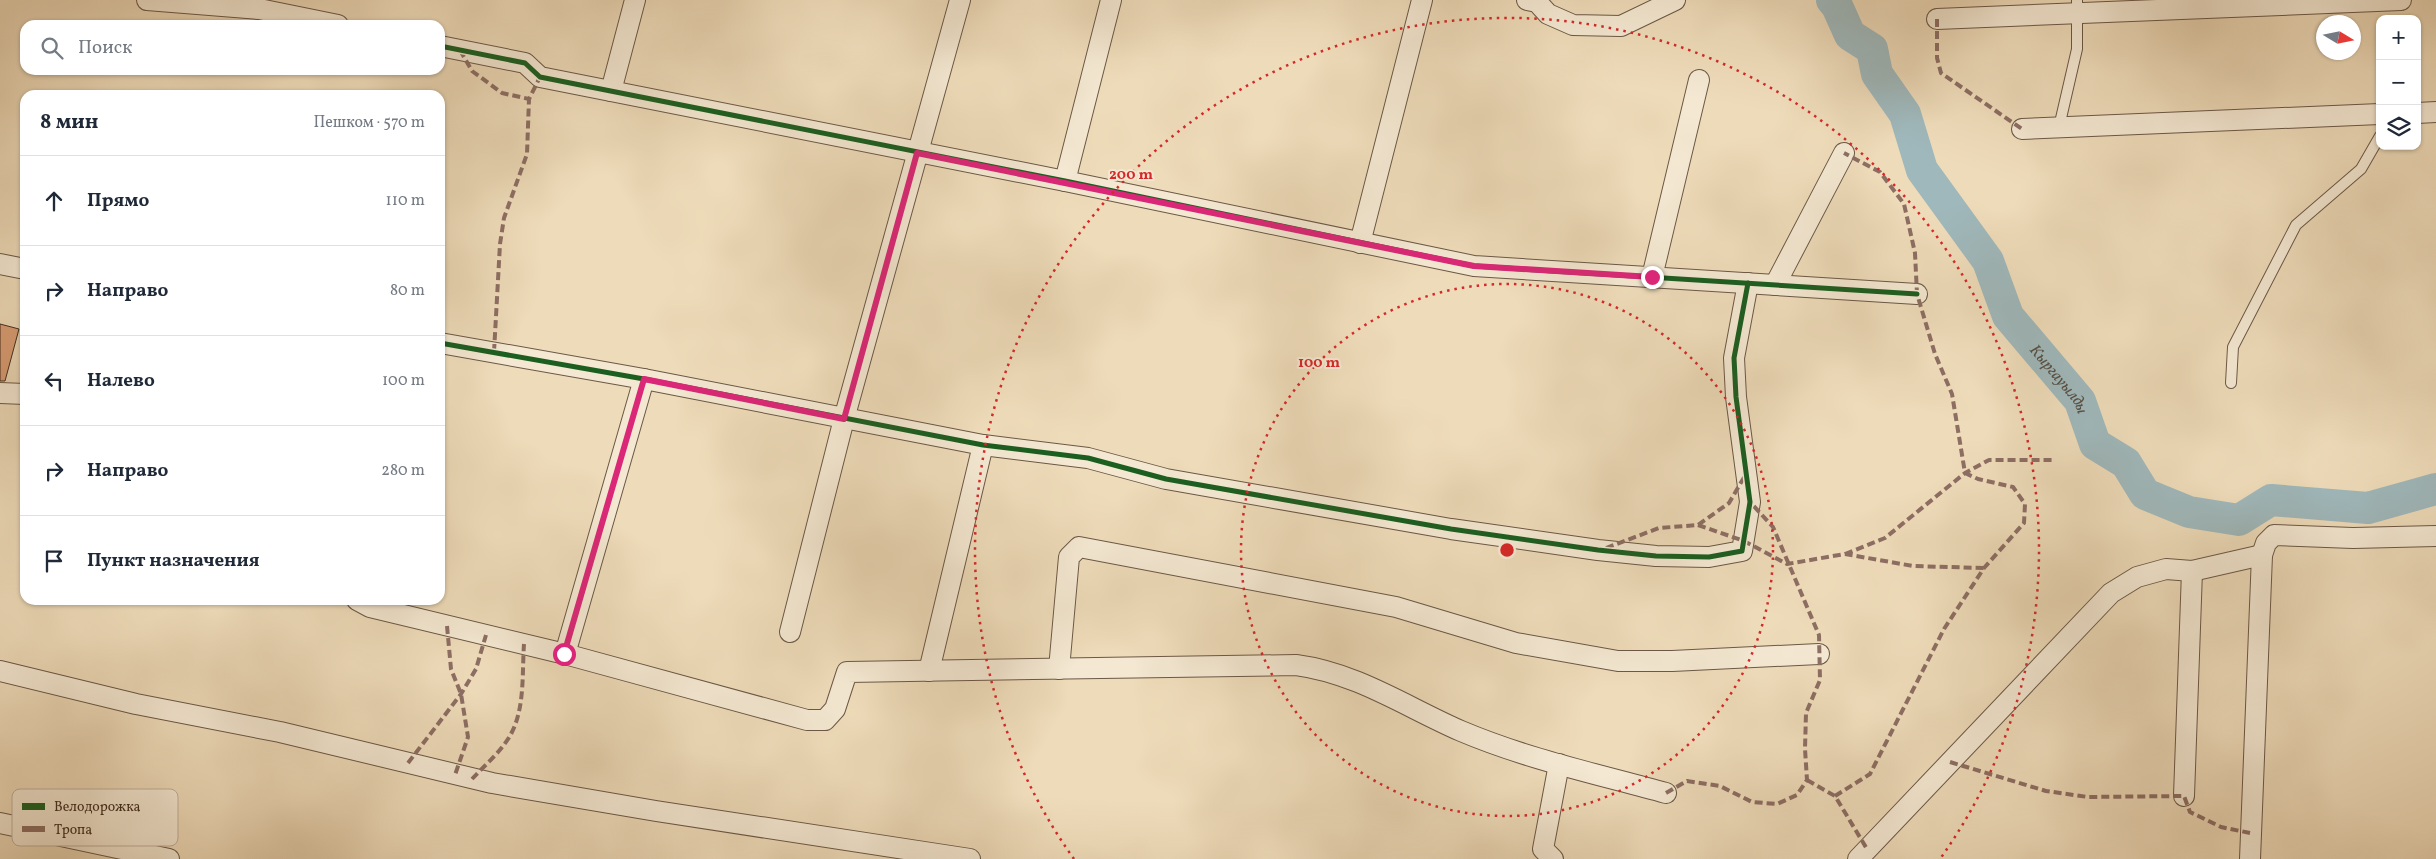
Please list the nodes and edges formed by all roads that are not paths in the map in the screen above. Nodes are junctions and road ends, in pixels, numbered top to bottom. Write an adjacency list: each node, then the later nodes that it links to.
1 (148, 0): 11 (street)
2 (635, 0): 14 (street)
3 (960, 0): 22 (street)
4 (1111, 0): 23 (street)
5 (1422, 0): 24 (street)
6 (1675, 0): 8 (street)
7 (2401, 0): 9 (street)
8 (1535, 1)
9 (2078, 7): 10 (street); 18 (lane)
10 (1937, 19)
11 (313, 20)
12 (445, 47): 14 (street)
13 (1699, 80): 27 (street)
14 (611, 91): 22 (street)
15 (2436, 112): 16 (street)
16 (2421, 113)
17 (2376, 114): 18 (street)
18 (2059, 127): 19 (street)
19 (2022, 129)
20 (2376, 143): 33 (lane)
21 (1844, 152): 29 (street)
22 (917, 153): 23 (street); 36 (street)
23 (1065, 181): 24 (street)
24 (1360, 243): 27 (street)
25 (0, 264): 26 (street)
26 (20, 268)
27 (1652, 277): 28 (street)
28 (1748, 283): 29 (street); 37 (street)
29 (1775, 285): 30 (street)
30 (1917, 294)
31 (445, 344): 32 (street)
32 (644, 379): 36 (street); 43 (street)
33 (2230, 383)
34 (0, 393): 35 (street)
35 (20, 394)
36 (844, 419): 37 (street); 42 (street)
37 (983, 445): 47 (street)
38 (2436, 536): 39 (street)
39 (2262, 555): 40 (street); 56 (street)
40 (2192, 571): 50 (street); 55 (street)
41 (366, 605): 43 (street)
42 (790, 632)
43 (564, 654): 47 (street)
44 (1819, 654): 45 (street)
45 (1059, 669): 47 (street); 48 (street)
46 (0, 671): 53 (street)
47 (929, 671)
48 (1559, 764): 49 (street); 54 (street)
49 (1666, 793)
50 (2184, 796)
51 (108, 846): 52 (street)
52 (169, 859)
53 (970, 859)
54 (1553, 859)
55 (1858, 859)
56 (2250, 859)

